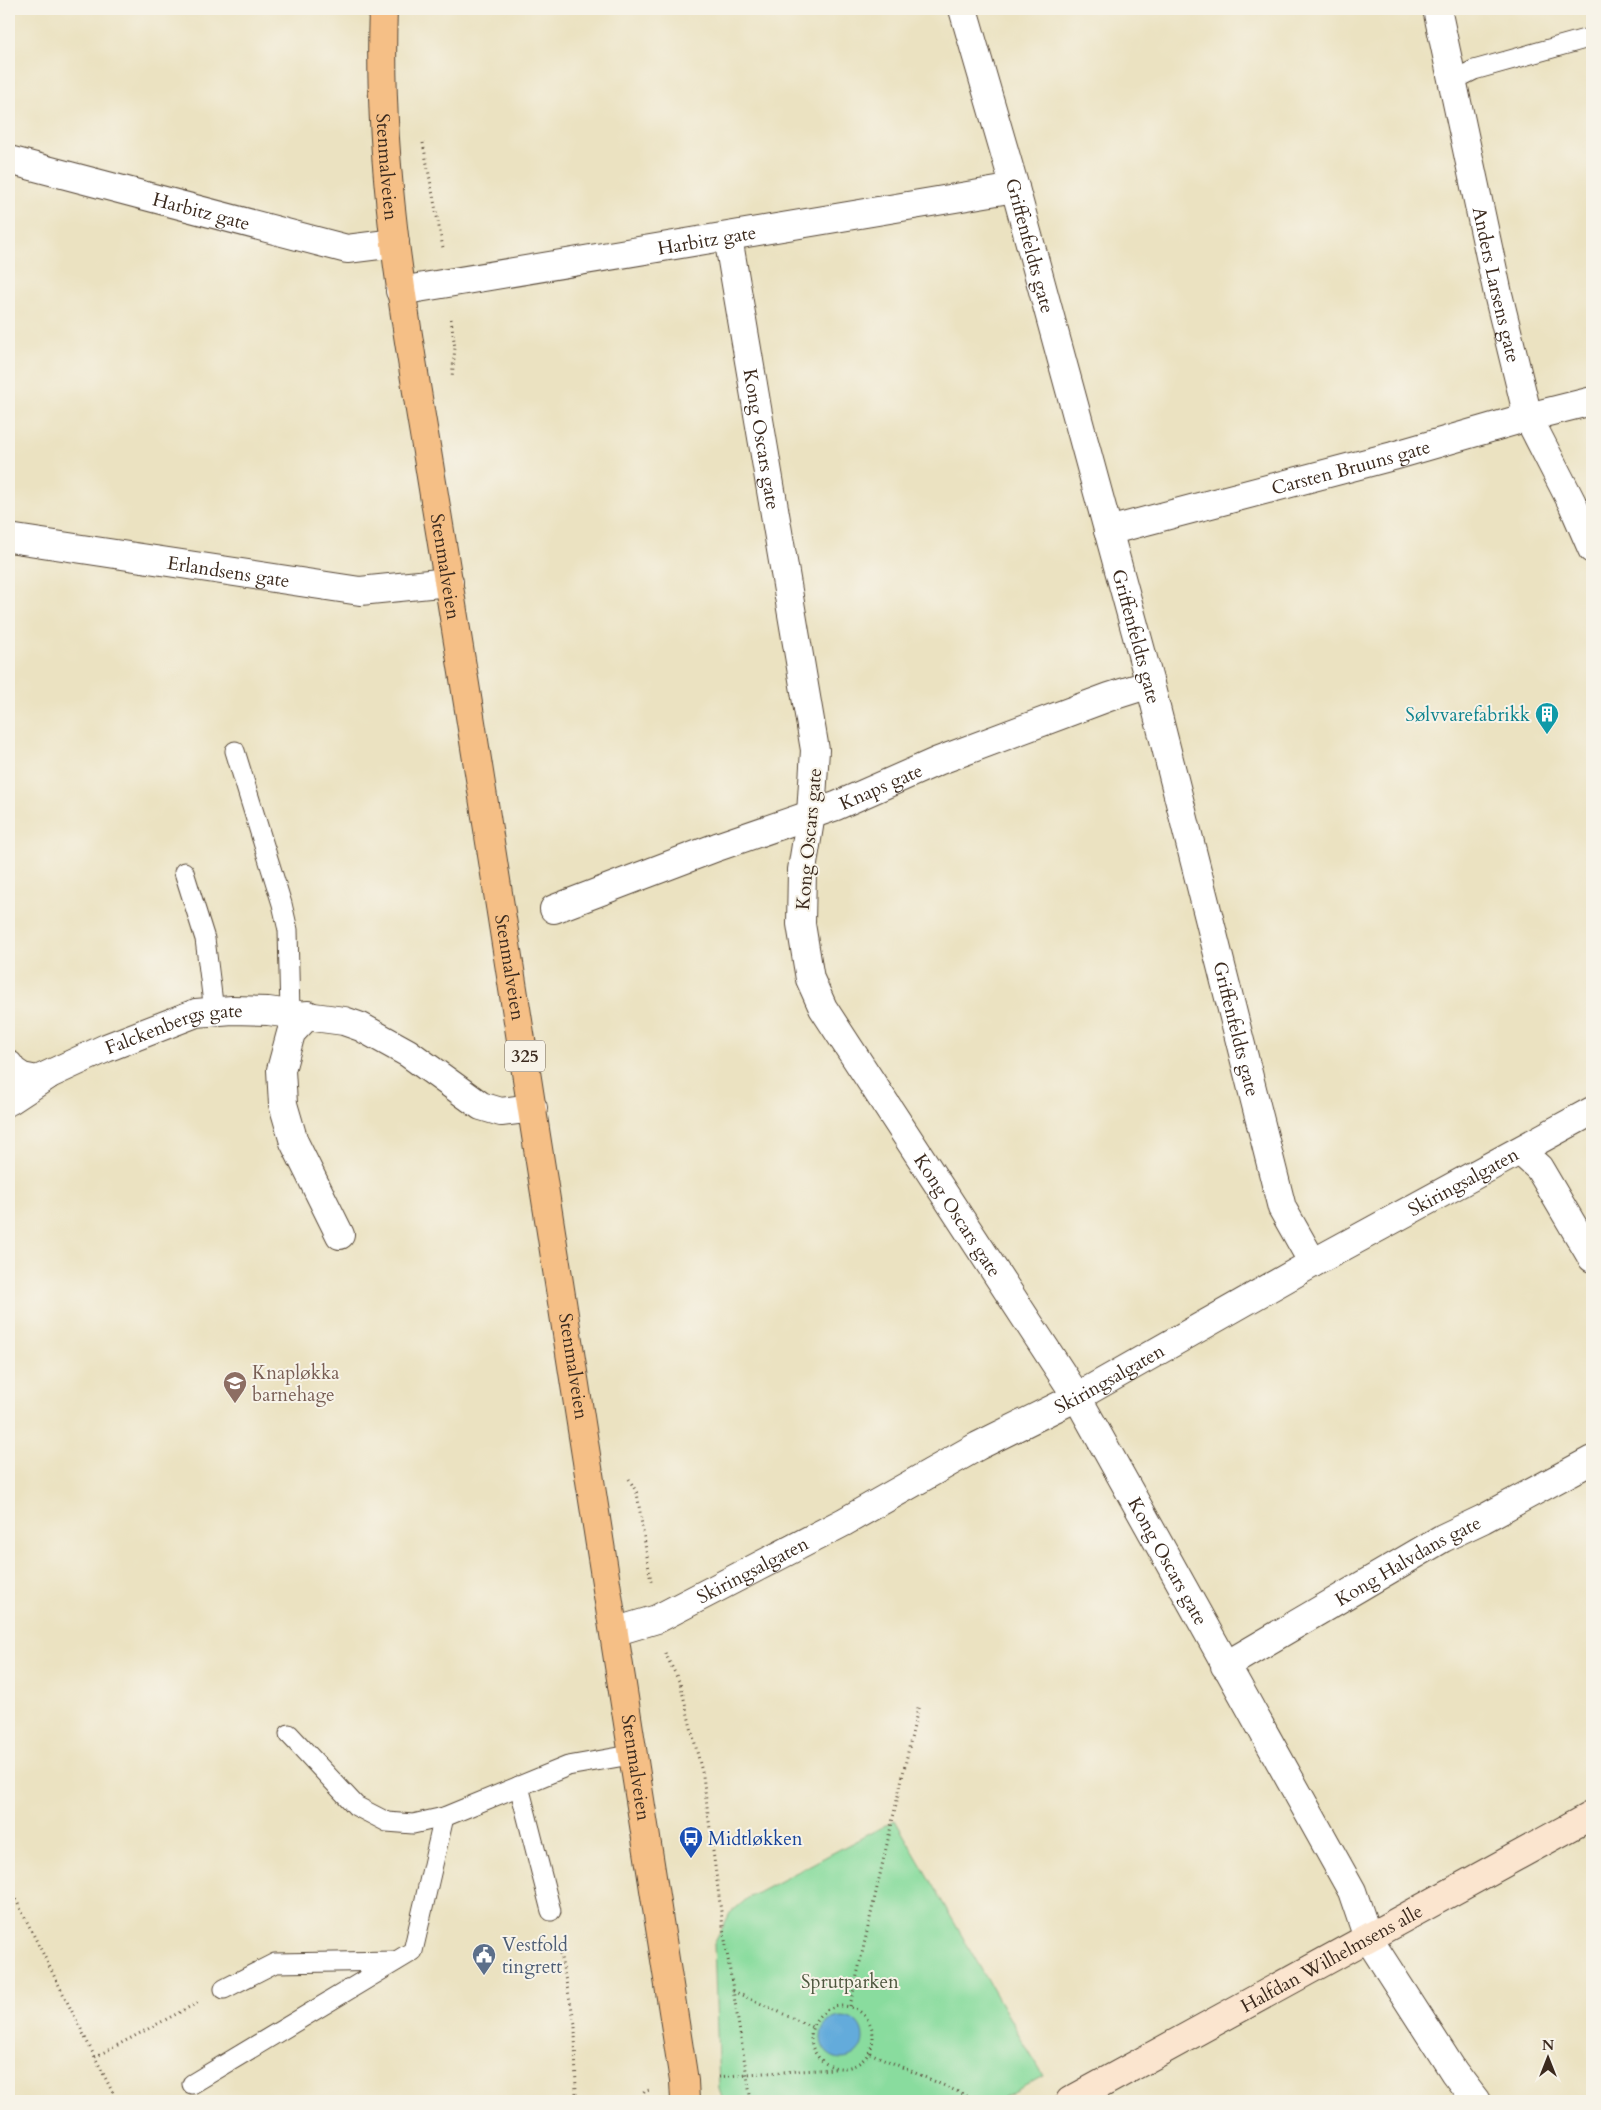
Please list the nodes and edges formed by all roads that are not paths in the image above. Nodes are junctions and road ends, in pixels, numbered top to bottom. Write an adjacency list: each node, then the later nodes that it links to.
1 (383, 9): 9 (main road, Stenmalveien / 325)
2 (963, 9): 7 (street, Griffenfeldts gate)
3 (1437, 9): 5 (street, Anders Larsens gate)
4 (1592, 37): 5 (lane)
5 (1452, 81): 12 (street, Anders Larsens gate)
6 (9, 160): 9 (street, Harbitz gate)
7 (1015, 188): 8 (street, Harbitz gate); 13 (street, Griffenfeldts gate)
8 (728, 238): 10 (street, Harbitz gate); 19 (street, Kong Oscars gate)
9 (395, 243): 10 (main road, Stenmalveien / 325)
10 (400, 291): 16 (main road, Stenmalveien / 325)
11 (1592, 401): 12 (street, Carsten Bruuns gate)
12 (1528, 417): 13 (street, Carsten Bruuns gate); 15 (street, Anders Larsens gate)
13 (1108, 531): 17 (street, Griffenfeldts gate)
14 (9, 538): 16 (street, Erlandsens gate)
15 (1592, 549)
16 (449, 582): 27 (main road, Stenmalveien / 325)
17 (1150, 684): 19 (street, Knaps gate); 32 (street, Griffenfeldts gate)
18 (235, 751): 23 (lane)
19 (811, 814): 21 (street, Knaps gate); 33 (street, Kong Oscars gate)
20 (184, 872): 22 (lane)
21 (554, 909)
22 (214, 1011): 23 (street, Falckenbergs gate); 25 (street, Falckenbergs gate)
23 (299, 1014): 27 (street, Falckenbergs gate); 30 (street)
24 (9, 1065): 25 (street, Falckenbergs gate)
25 (47, 1076): 26 (street, Falckenbergs gate)
26 (9, 1101)
27 (533, 1108): 35 (main road, Stenmalveien / 325)
28 (1592, 1111): 29 (street, Skiringsalgaten)
29 (1520, 1151): 31 (street); 32 (street, Skiringsalgaten)
30 (340, 1235)
31 (1592, 1258)
32 (1313, 1263): 33 (street, Skiringsalgaten)
33 (1078, 1397): 35 (street, Skiringsalgaten); 36 (street, Kong Oscars gate)
34 (1592, 1460): 36 (street, Kong Halvdans gate)
35 (617, 1631): 38 (main road, Stenmalveien / 325)
36 (1226, 1666): 43 (street, Kong Oscars gate)
37 (289, 1734): 41 (lane)
38 (636, 1754): 39 (lane); 47 (main road, Stenmalveien / 325)
39 (519, 1786): 41 (lane); 42 (lane)
40 (1592, 1815): 43 (main road, Halfdan Wilhelmsens alle)
41 (444, 1817): 44 (lane)
42 (551, 1911)
43 (1368, 1938): 48 (main road, Halfdan Wilhelmsens alle); 49 (street, Kong Oscars gate)
44 (396, 1961): 45 (lane); 46 (lane)
45 (224, 1989)
46 (192, 2084)
47 (685, 2101)
48 (1070, 2101)
49 (1476, 2101)

